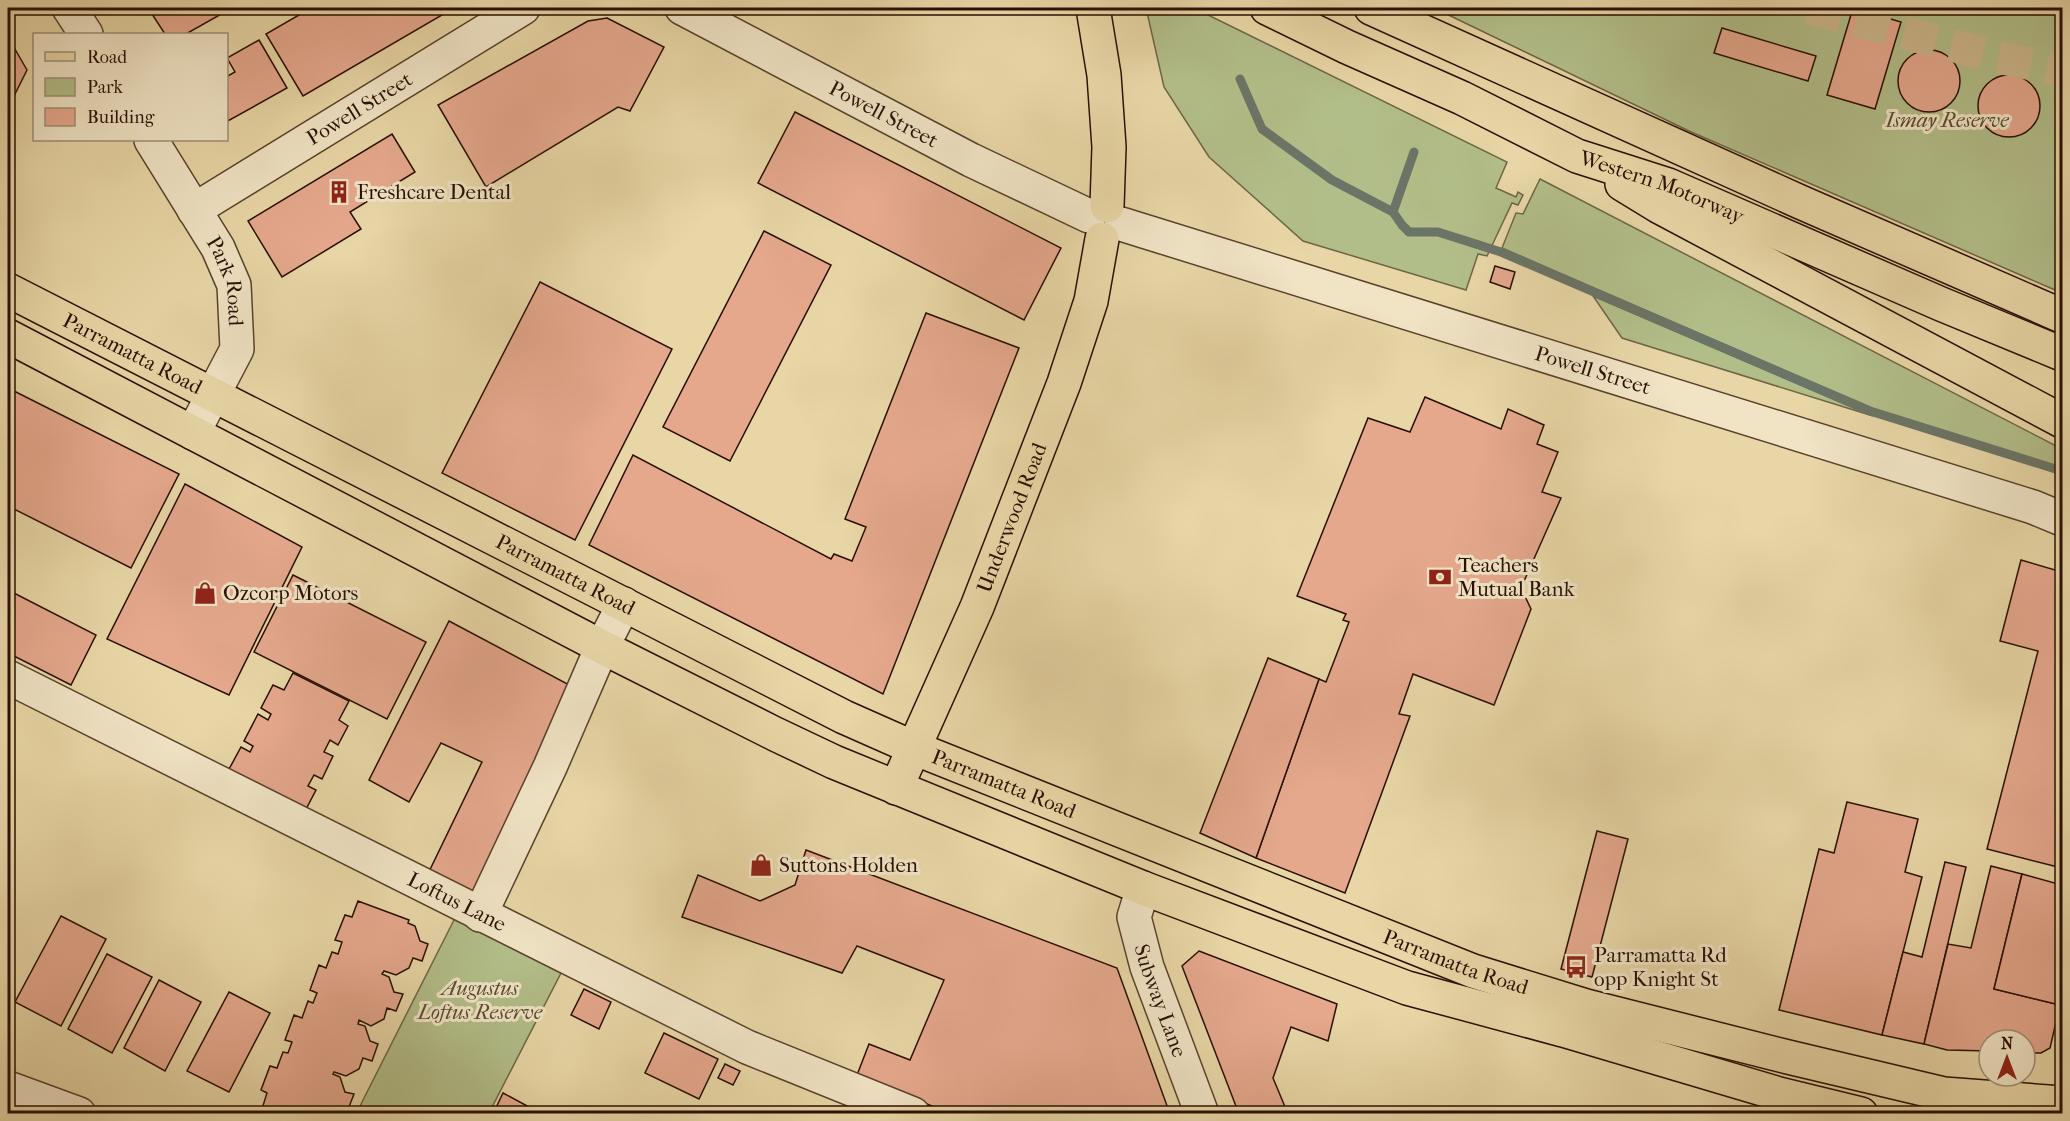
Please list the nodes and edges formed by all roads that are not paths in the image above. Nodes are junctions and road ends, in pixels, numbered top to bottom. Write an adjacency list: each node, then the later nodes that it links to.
1 (69, 8): 7 (street)
2 (524, 8): 10 (street, Powell Street)
3 (682, 8): 11 (street, Powell Street)
4 (1093, 8): 11 (main road, Underwood Road)
5 (1267, 8): 9 (main road, Western Motorway)
6 (1371, 8): 13 (main road, Western Motorway)
7 (85, 33)
8 (152, 141): 10 (street, Park Road)
9 (1577, 156): 15 (main road, Western Motorway); 17 (main road)
10 (194, 210): 16 (street, Park Road)
11 (1105, 221): 19 (street, Powell Street); 23 (main road, Underwood Road)
12 (8, 290): 16 (main road, Parramatta Road)
13 (2062, 316)
14 (8, 336): 18 (main road, Parramatta Road)
15 (2062, 354)
16 (213, 396): 18 (street, Park Road); 20 (main road, Parramatta Road)
17 (2062, 421)
18 (194, 433): 21 (main road, Parramatta Road)
19 (2062, 519)
20 (624, 603): 21 (street); 23 (main road, Parramatta Road)
21 (602, 647): 24 (main road, Parramatta Road); 26 (street)
22 (8, 677): 26 (street, Loftus Lane)
23 (914, 748): 24 (main road, Underwood Road); 27 (main road, Parramatta Road)
24 (897, 788): 25 (main road, Parramatta Road)
25 (1143, 888): 30 (main road, Parramatta Road); 33 (street, Subway Lane)
26 (480, 915): 32 (street, Loftus Lane)
27 (1826, 1066): 29 (main road, Parramatta Road); 30 (street)
28 (8, 1088): 31 (street)
29 (2062, 1103)
30 (1816, 1108): 34 (main road, Parramatta Road)
31 (79, 1113)
32 (913, 1113)
33 (1202, 1113)
34 (1861, 1113)

